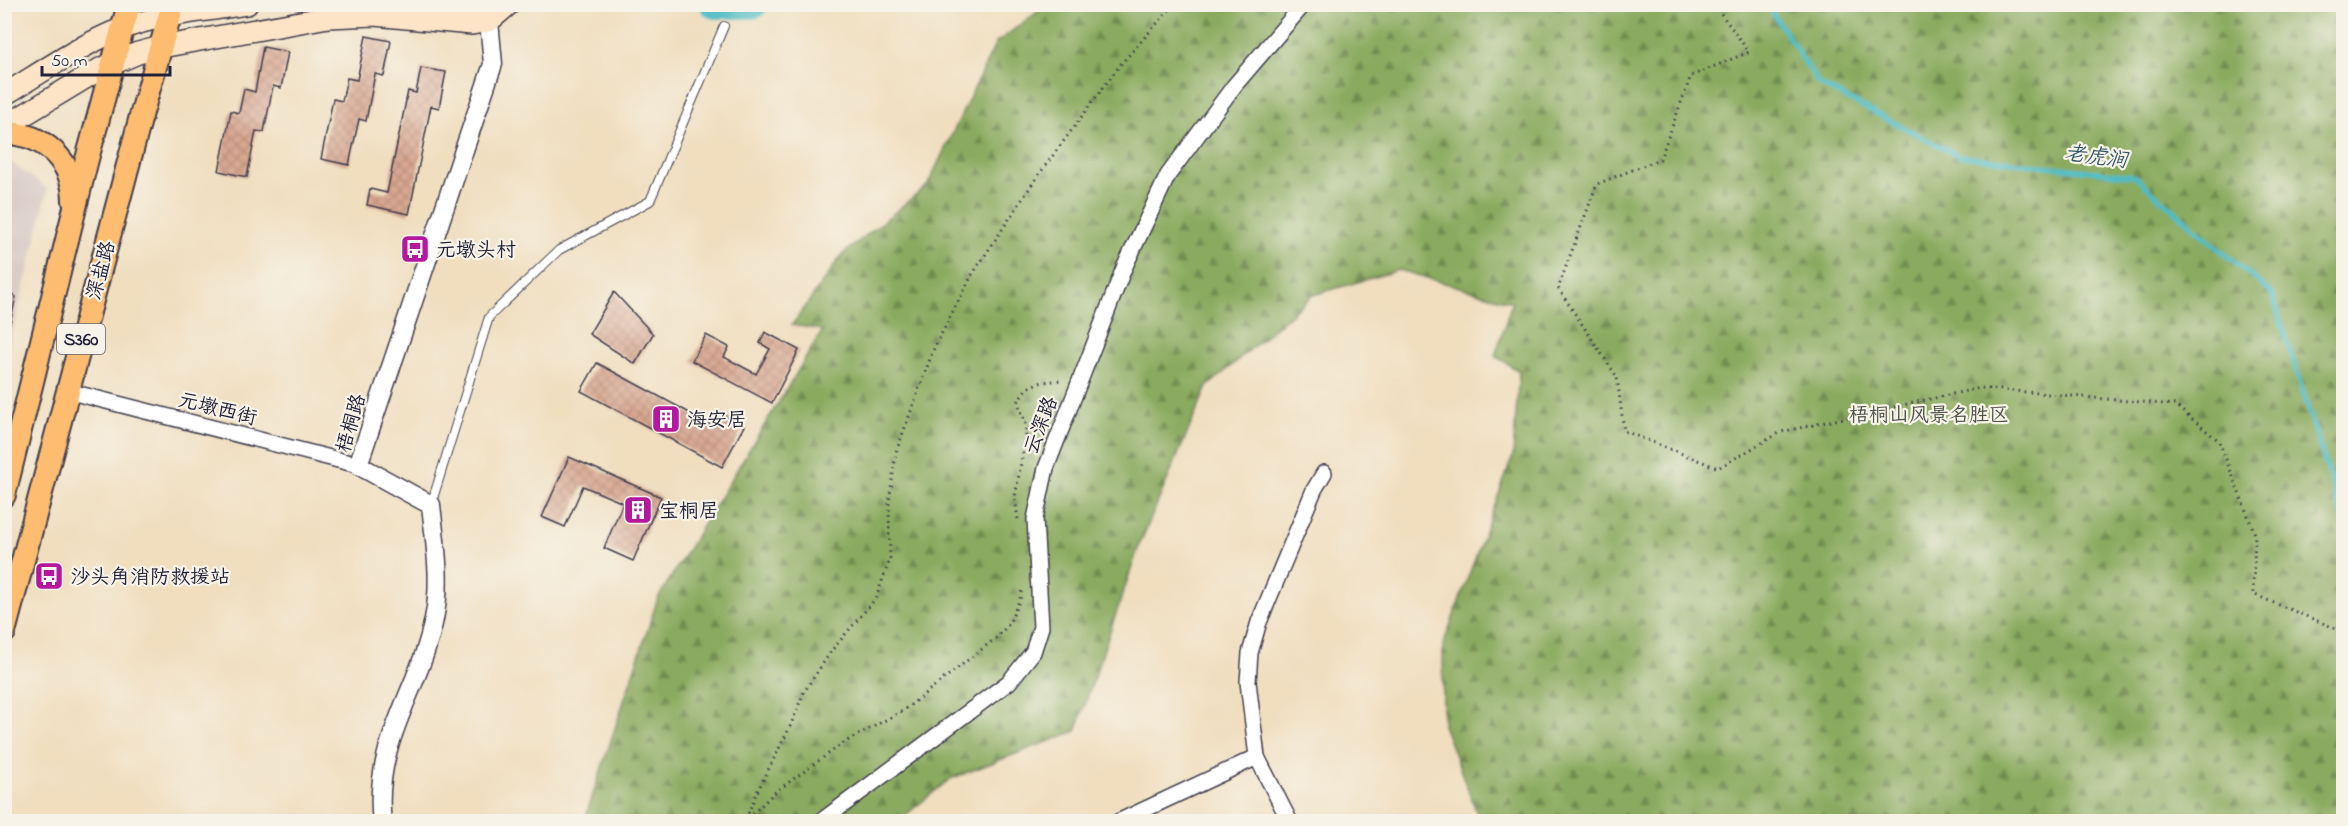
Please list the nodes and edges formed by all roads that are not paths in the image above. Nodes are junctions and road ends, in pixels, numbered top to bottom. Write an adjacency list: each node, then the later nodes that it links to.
1 (11, 4): 9 (lane)
2 (129, 4): 12 (main road, S360)
3 (247, 4): 8 (main road)
4 (468, 4): 5 (main road)
5 (475, 4)
6 (509, 4): 10 (main road)
7 (1304, 4): 27 (street, 云深路)
8 (171, 11): 12 (main road); 13 (main road, S360)
9 (4, 12)
10 (487, 13): 13 (main road); 20 (street, 梧桐路)
11 (724, 26): 23 (lane)
12 (123, 28): 14 (main road, S360); 15 (main road)
13 (161, 46): 14 (main road); 19 (main road, 深盐路 / S360)
14 (113, 62): 16 (main road); 18 (main road, 深盐路 / S360)
15 (4, 95)
16 (4, 127)
17 (4, 134): 18 (main road)
18 (74, 215): 22 (main road, 深盐路 / S360)
19 (67, 391): 20 (street, 元墩西街); 24 (main road, 深盐路 / S360)
20 (358, 465): 23 (street, 梧桐路)
21 (1324, 473): 25 (street)
22 (4, 495)
23 (431, 505): 26 (street)
24 (4, 632)
25 (1257, 757): 28 (street); 29 (street)
26 (381, 822)
27 (820, 822)
28 (1118, 822)
29 (1290, 822)

